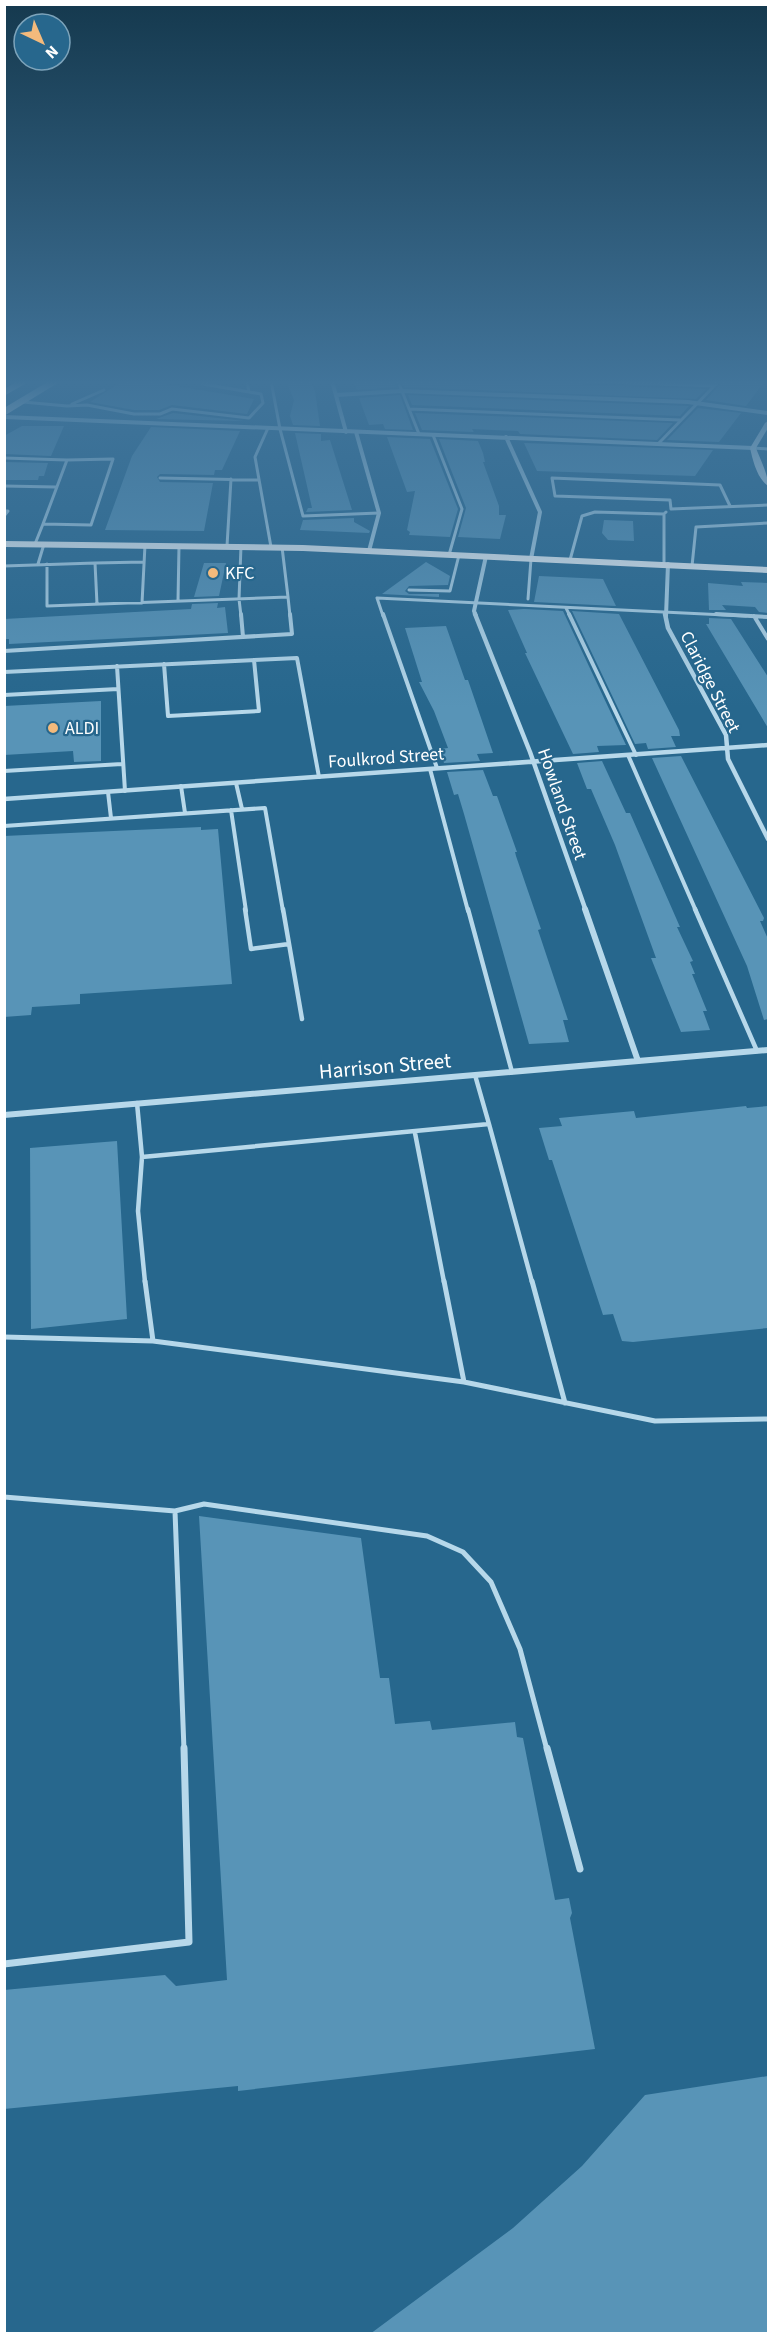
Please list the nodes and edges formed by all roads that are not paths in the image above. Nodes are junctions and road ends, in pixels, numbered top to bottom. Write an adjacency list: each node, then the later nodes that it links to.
1 (55, 490): 19 (lane)
2 (102, 490): 19 (lane)
3 (230, 490): 24 (lane)
4 (262, 490): 26 (lane)
5 (296, 490): 15 (lane)
6 (372, 490): 15 (street)
7 (455, 490): 28 (lane)
8 (530, 490): 30 (street)
9 (554, 490): 13 (lane)
10 (722, 490): 12 (lane)
11 (768, 505): 12 (lane)
12 (730, 506): 13 (lane)
13 (671, 509): 16 (lane)
14 (4, 511): 17 (lane)
15 (379, 513): 27 (street)
16 (664, 514): 31 (lane); 36 (lane)
17 (4, 516)
18 (768, 523): 38 (lane)
19 (42, 524): 21 (lane)
20 (4, 544): 21 (highway)
21 (39, 544): 22 (highway); 34 (lane)
22 (146, 545): 23 (highway); 32 (lane)
23 (179, 546): 24 (highway); 44 (lane)
24 (227, 546): 25 (highway)
25 (241, 546): 26 (highway); 42 (lane)
26 (276, 547): 27 (highway); 41 (lane)
27 (369, 551): 28 (highway)
28 (454, 555): 29 (highway); 40 (lane)
29 (486, 556): 30 (highway); 47 (street)
30 (531, 559): 31 (highway); 43 (lane)
31 (570, 560): 36 (highway)
32 (144, 562): 33 (lane); 45 (lane)
33 (94, 563): 35 (lane); 46 (lane)
34 (38, 564): 35 (lane); 37 (lane)
35 (47, 564): 46 (lane)
36 (666, 564): 38 (highway); 49 (street, Claridge Street)
37 (4, 566)
38 (692, 566): 39 (highway)
39 (768, 570)
40 (409, 590)
41 (288, 597): 42 (lane); 52 (lane)
42 (239, 599): 44 (lane); 52 (lane)
43 (528, 599)
44 (178, 601): 45 (lane)
45 (141, 603): 46 (lane)
46 (97, 604)
47 (474, 604): 48 (lane); 65 (street, Howland Street); 67 (lane)
48 (566, 608): 49 (lane); 64 (lane)
49 (665, 613): 50 (lane); 62 (street, Claridge Street)
50 (754, 616): 51 (lane); 53 (lane)
51 (768, 617)
52 (243, 637): 54 (lane)
53 (768, 639)
54 (4, 651)
55 (254, 660): 56 (lane); 56 (lane); 70 (lane)
56 (164, 664): 57 (lane)
57 (117, 666): 58 (lane); 59 (lane)
58 (4, 672)
59 (118, 689): 60 (lane); 66 (lane)
60 (4, 695)
61 (768, 746): 62 (street, Foulkrod Street)
62 (727, 748): 64 (street, Foulkrod Street); 81 (street, Claridge Street)
63 (628, 755): 64 (street, Foulkrod Street); 65 (street, Foulkrod Street); 85 (lane)
64 (636, 755)
65 (533, 762): 67 (street, Foulkrod Street); 86 (street, Howland Street)
66 (122, 764): 69 (lane); 73 (lane)
67 (437, 768): 68 (street, Foulkrod Street)
68 (430, 769): 70 (street, Foulkrod Street); 87 (lane)
69 (4, 771)
70 (319, 777): 71 (street, Foulkrod Street)
71 (236, 783): 72 (street, Foulkrod Street); 76 (lane)
72 (181, 786): 73 (street, Foulkrod Street); 78 (lane)
73 (124, 791): 74 (street, Foulkrod Street)
74 (108, 792): 75 (street, Foulkrod Street); 79 (lane)
75 (4, 799)
76 (242, 809): 77 (lane); 82 (lane)
77 (231, 810): 78 (lane); 82 (lane)
78 (184, 813): 79 (lane)
79 (111, 818): 80 (lane)
80 (4, 826)
81 (768, 839)
82 (289, 944): 83 (lane)
83 (302, 1019)
84 (768, 1050): 85 (street, Harrison Street)
85 (757, 1051): 86 (street, Harrison Street)
86 (638, 1061): 87 (street, Harrison Street)
87 (512, 1072): 88 (street, Harrison Street)
88 (475, 1075): 89 (street, Harrison Street); 91 (lane)
89 (137, 1103): 90 (street, Harrison Street); 93 (lane)
90 (4, 1114)
91 (489, 1124): 92 (lane); 97 (lane)
92 (415, 1132): 93 (lane); 96 (lane)
93 (142, 1157): 95 (lane)
94 (4, 1337): 95 (lane)
95 (153, 1341): 96 (lane)
96 (464, 1382): 97 (lane)
97 (565, 1403): 98 (lane)
98 (768, 1419)
99 (4, 1497): 100 (lane)
100 (175, 1511): 101 (lane); 102 (lane)
101 (580, 1869)
102 (4, 1964)

